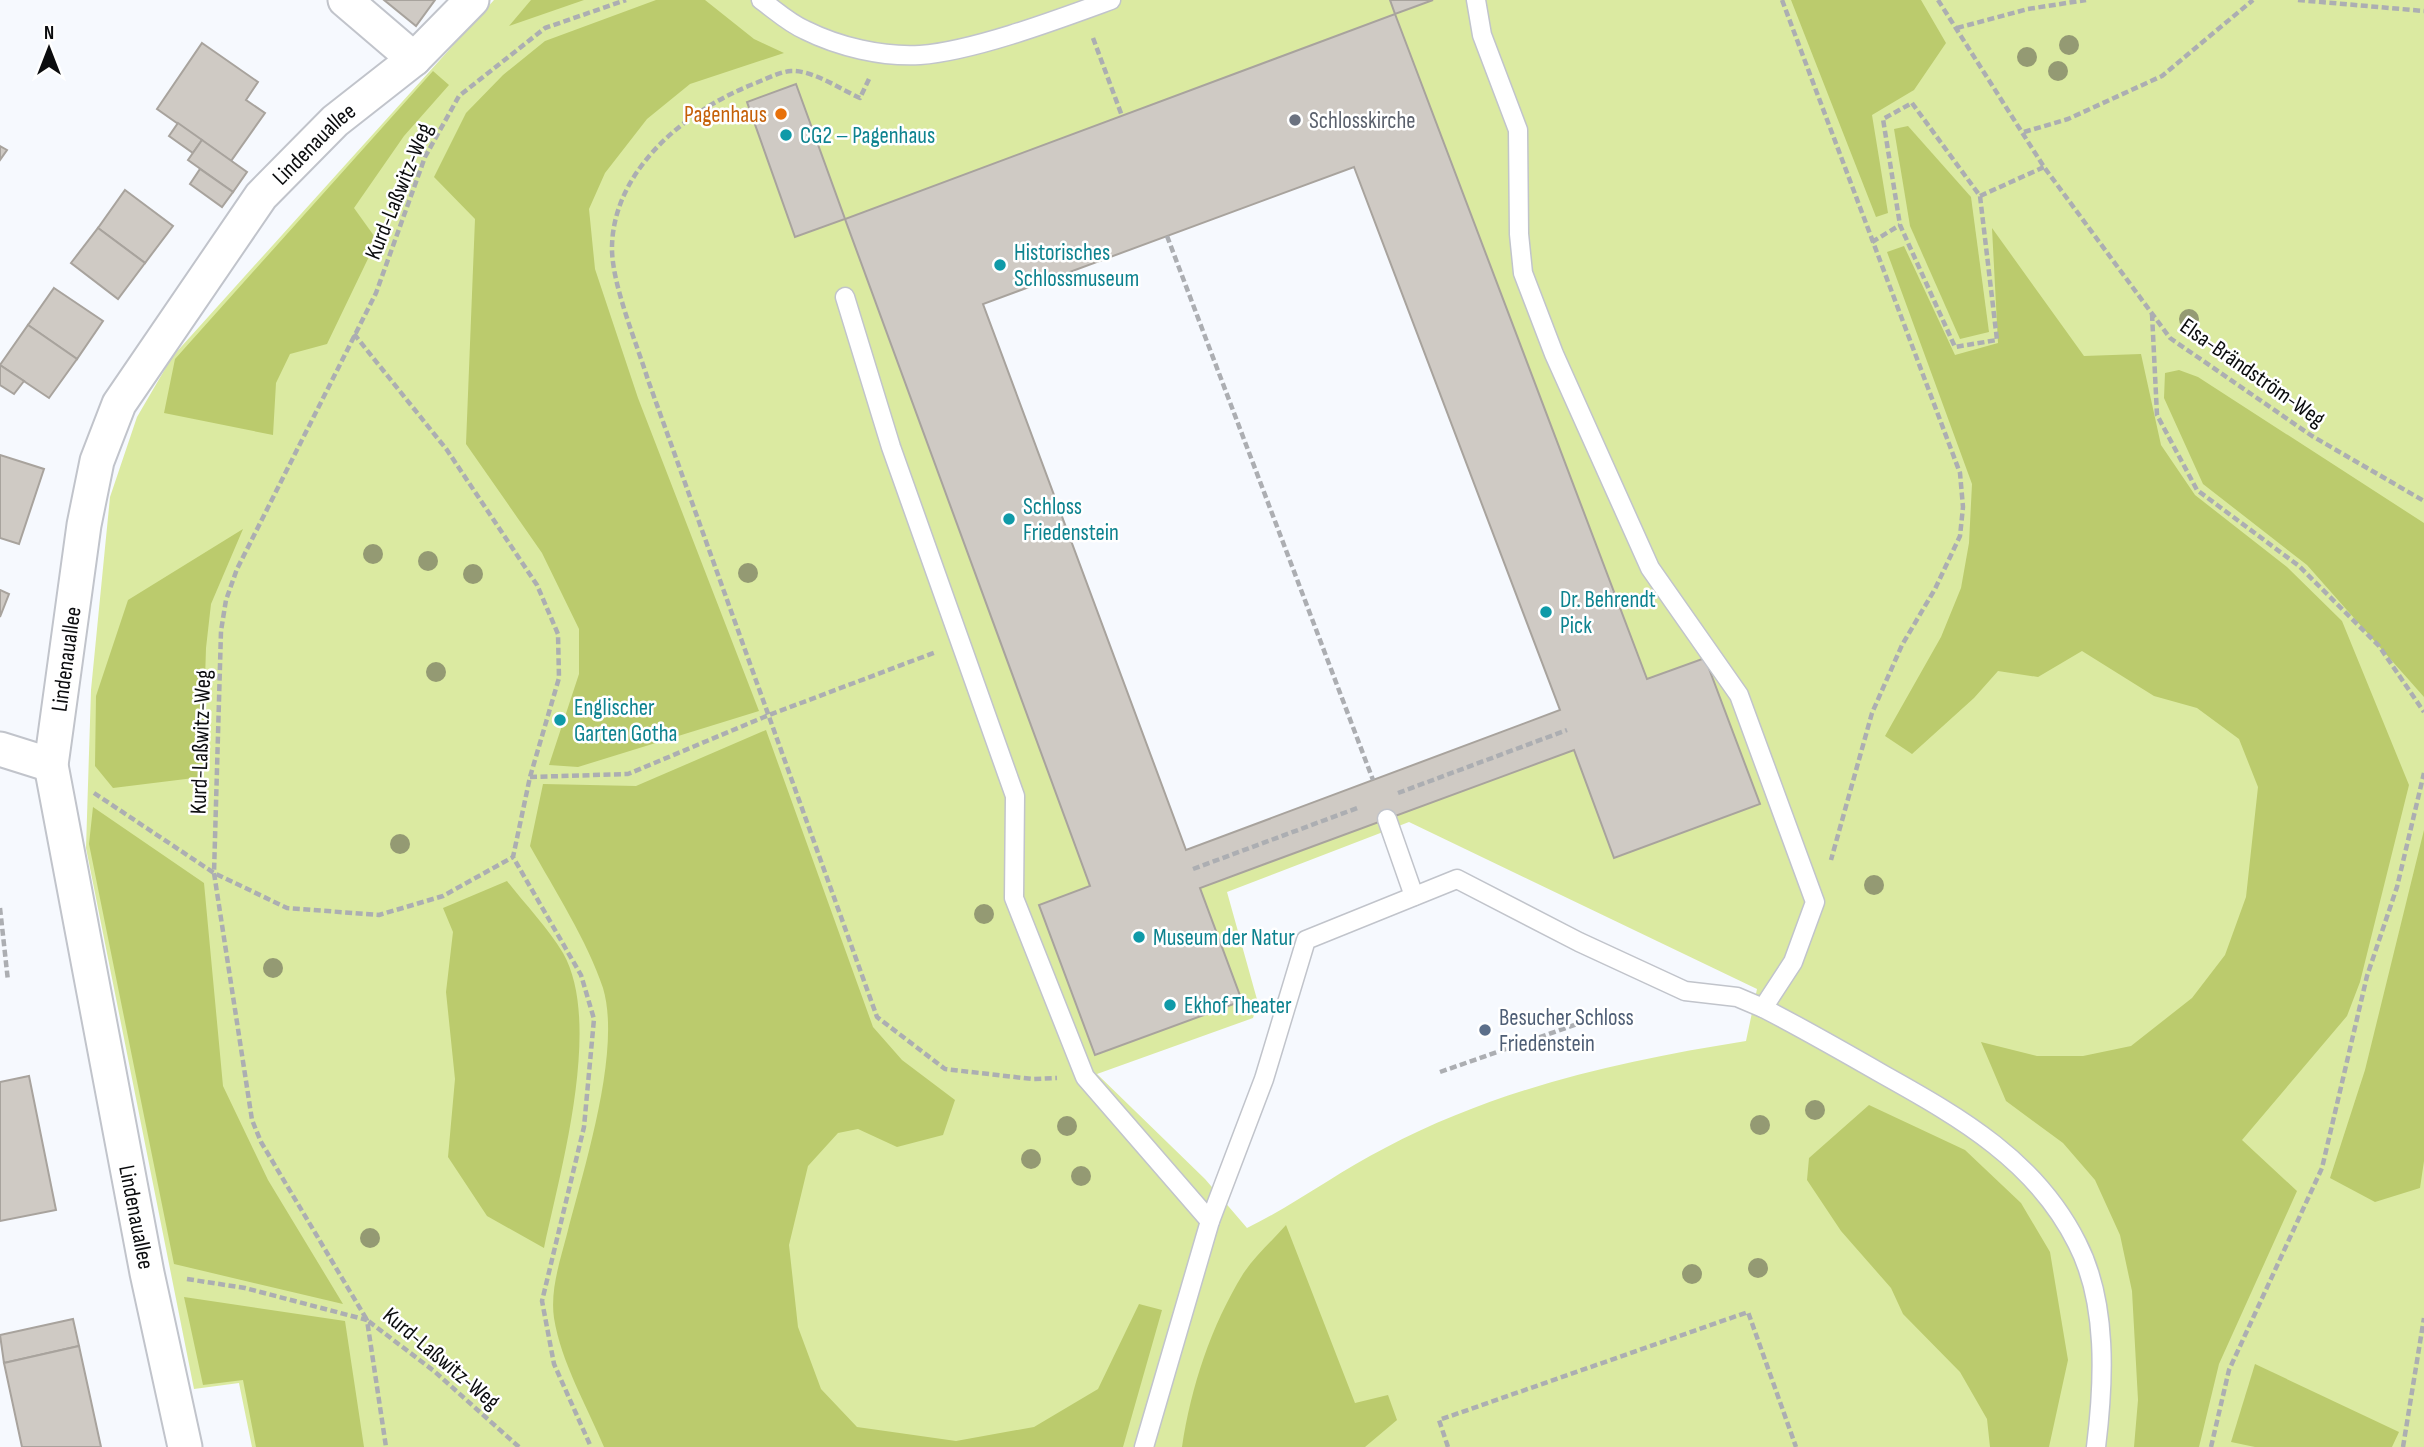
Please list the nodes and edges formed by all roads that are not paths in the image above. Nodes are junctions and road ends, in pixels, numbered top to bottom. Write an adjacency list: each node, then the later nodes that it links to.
1 (345, 0): 6 (street)
2 (472, 0): 6 (street, Lindenauallee)
3 (761, 0): 4 (lane)
4 (1111, 0)
5 (1475, 0): 12 (lane)
6 (414, 59): 9 (street, Lindenauallee)
7 (845, 297): 13 (lane)
8 (0, 749): 9 (street)
9 (51, 765): 14 (street, Lindenauallee)
10 (1387, 819): 11 (lane)
11 (1414, 896): 12 (lane); 13 (lane)
12 (1763, 1008): 16 (lane)
13 (1210, 1222): 15 (lane)
14 (186, 1447)
15 (1144, 1447)
16 (2096, 1447)

